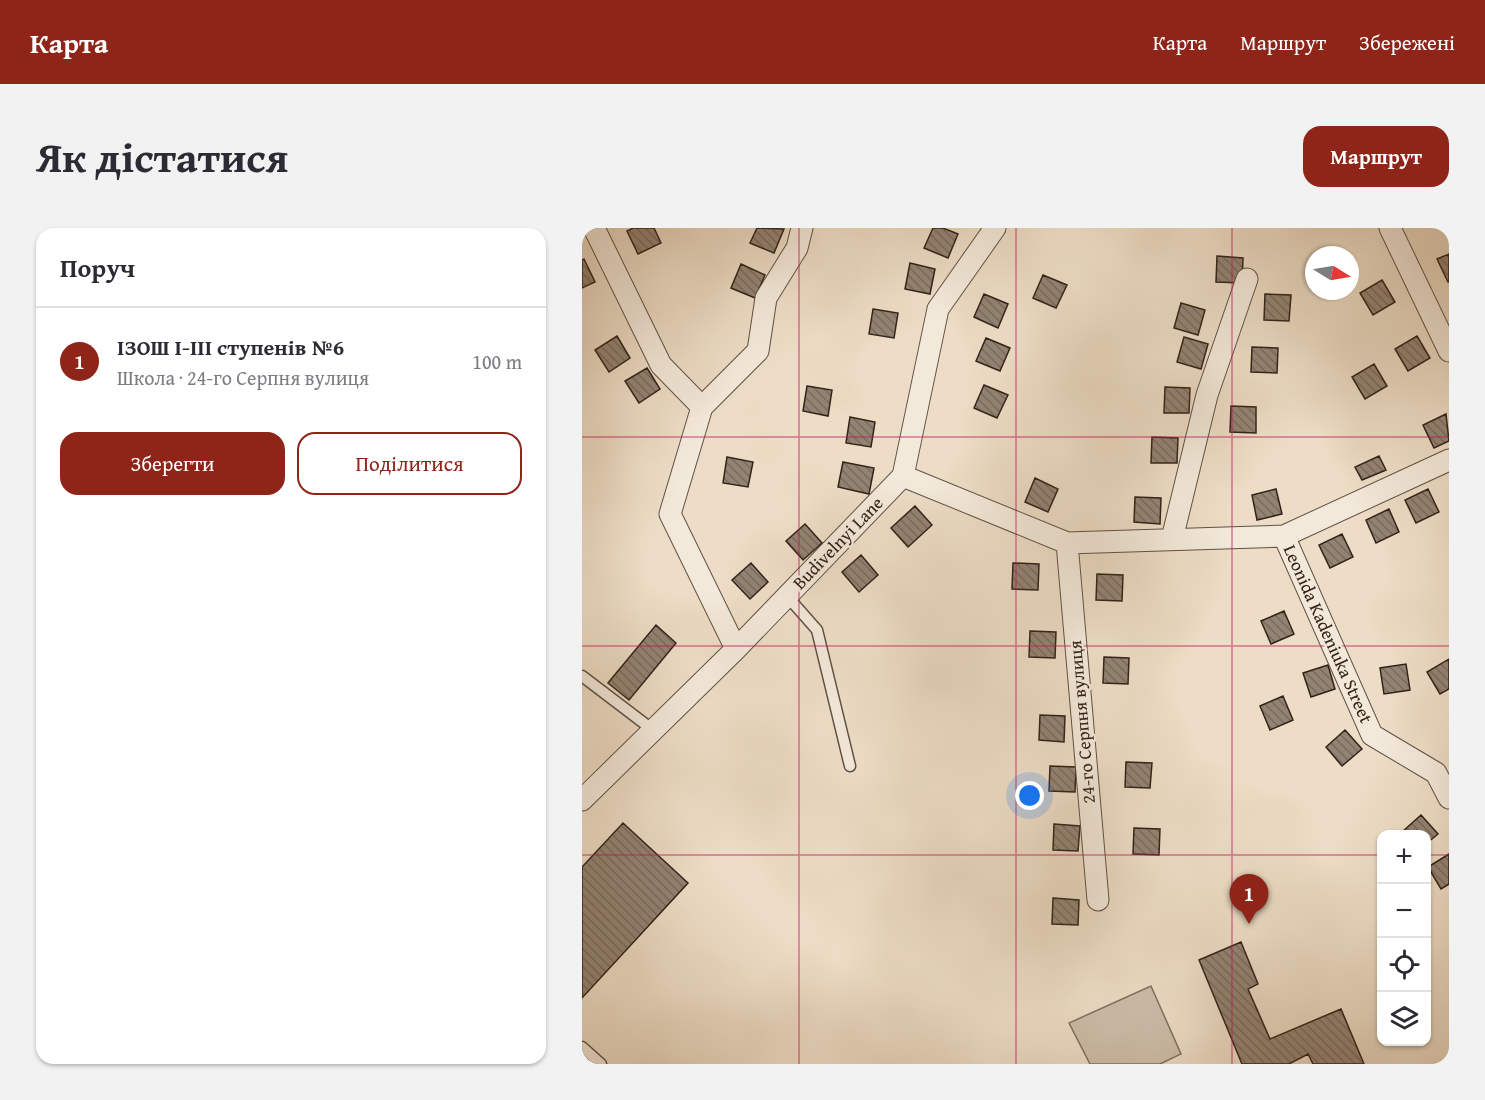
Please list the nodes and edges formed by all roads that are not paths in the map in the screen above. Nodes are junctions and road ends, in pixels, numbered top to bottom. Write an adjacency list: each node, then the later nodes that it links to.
1 (594, 228): 7 (street)
2 (802, 228): 7 (street)
3 (995, 228): 9 (street)
4 (1395, 229): 6 (street)
5 (1247, 279): 11 (street)
6 (1449, 351)
7 (702, 407): 14 (street)
8 (1449, 460): 10 (street)
9 (903, 476): 12 (street, Leonida Kadeniuka Street); 13 (street, Budivelnyi Lane)
10 (1284, 536): 11 (street, Leonida Kadeniuka Street); 18 (street, Leonida Kadeniuka Street)
11 (1172, 539): 12 (street, Leonida Kadeniuka Street)
12 (1067, 543): 21 (street, 24-го Серпня вулиця)
13 (787, 596): 14 (street, Budivelnyi Lane); 17 (lane)
14 (736, 650): 16 (street, Budivelnyi Lane)
15 (582, 676): 16 (lane)
16 (653, 730): 20 (street, Budivelnyi Lane)
17 (850, 766)
18 (1443, 768): 19 (street, Leonida Kadeniuka Street)
19 (1449, 798)
20 (582, 800)
21 (1098, 900)
22 (582, 1047): 23 (lane)
23 (601, 1064)

